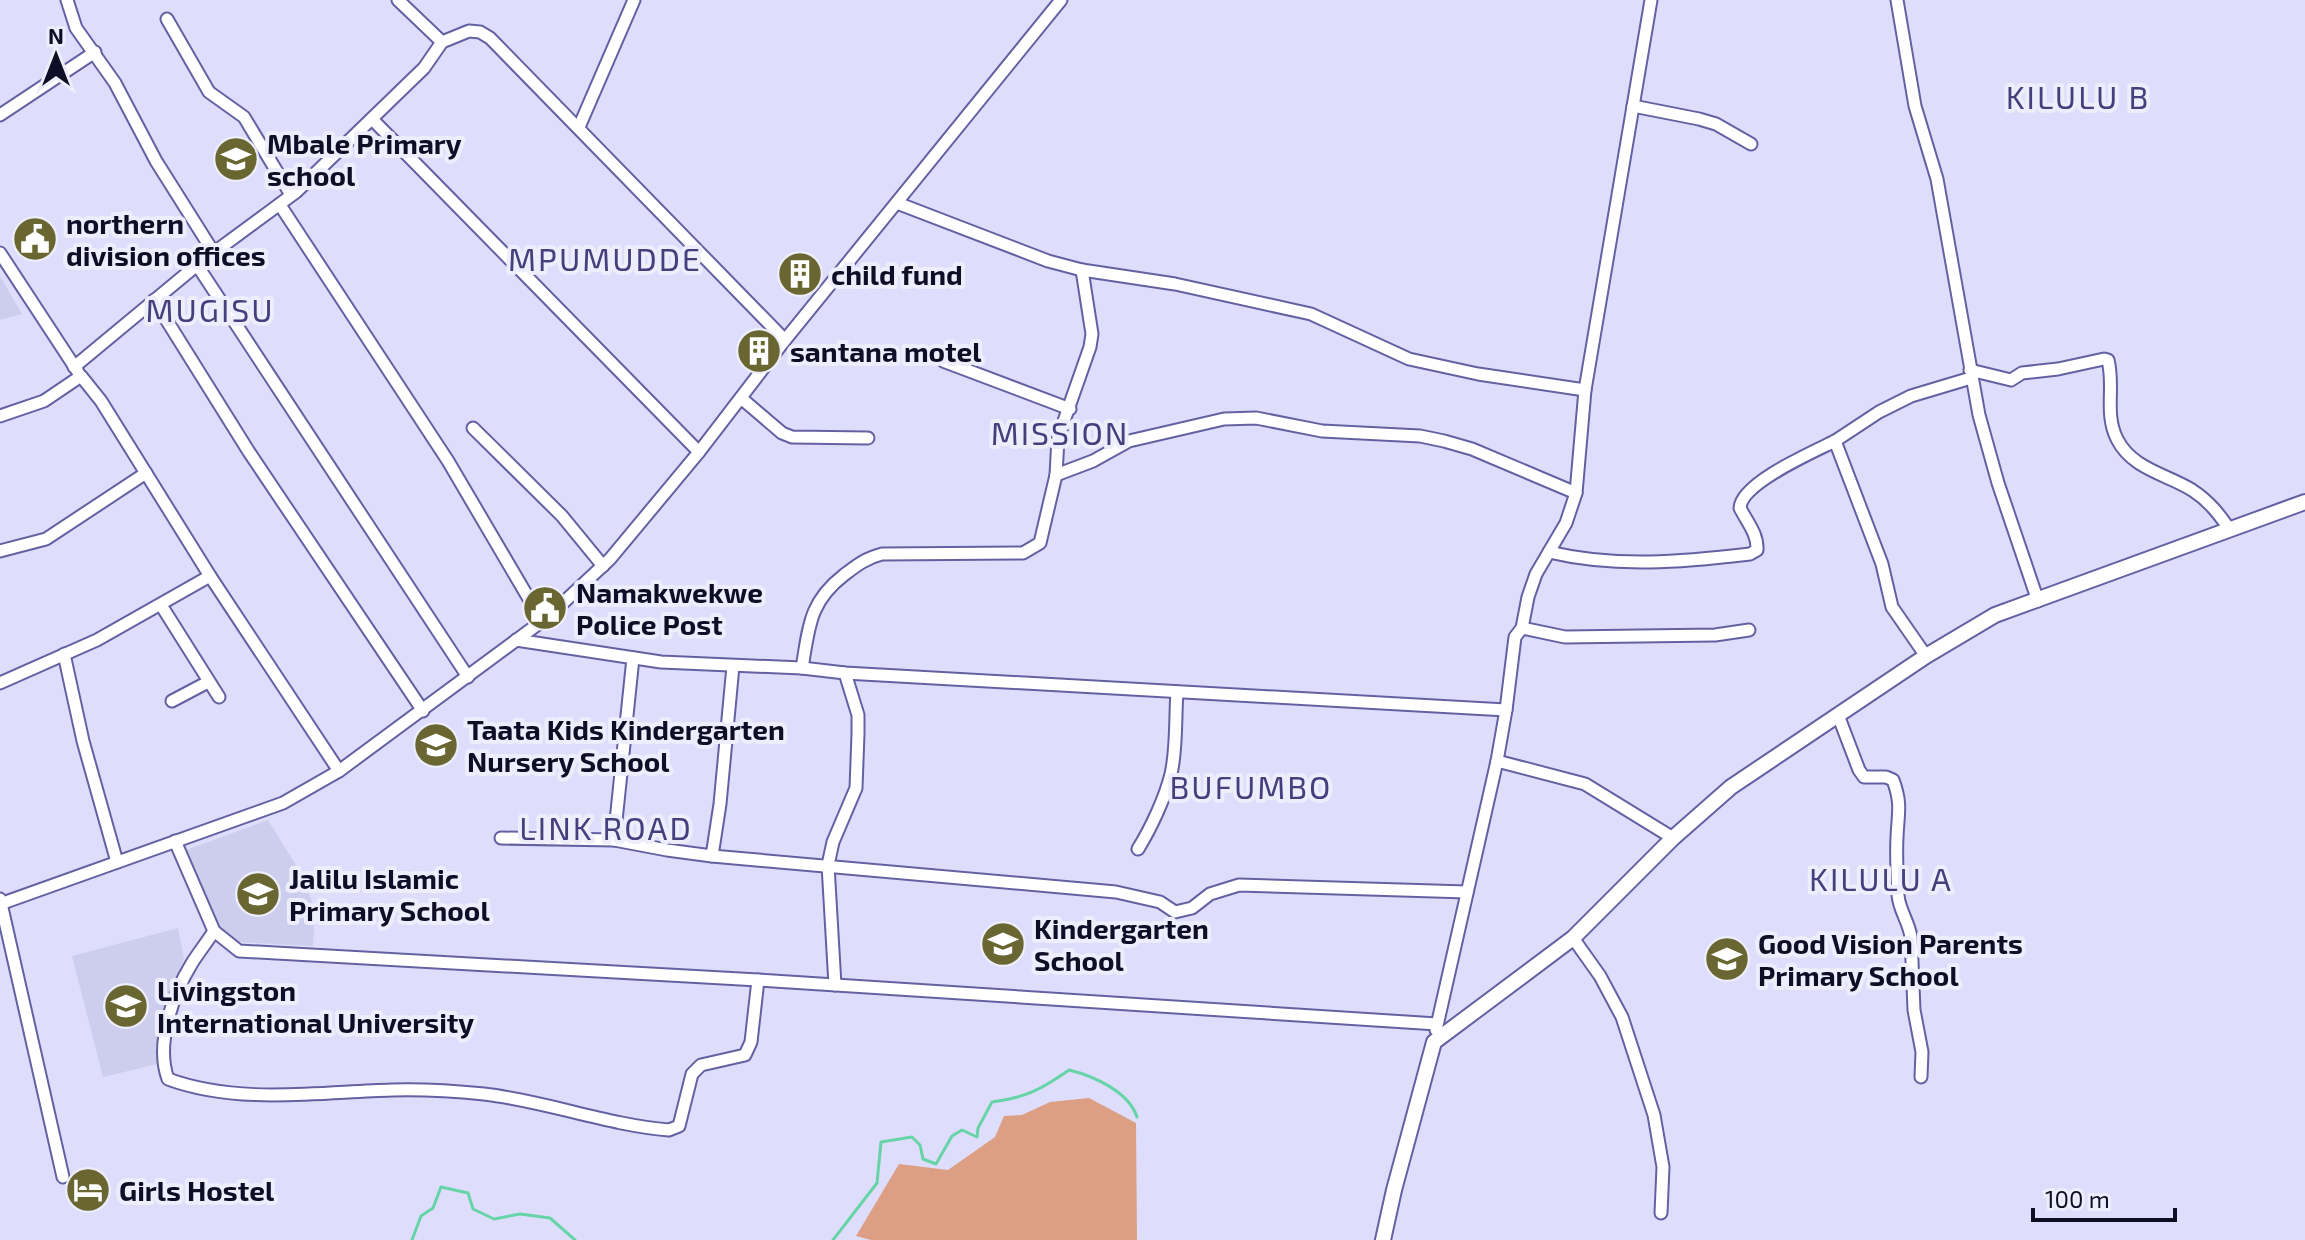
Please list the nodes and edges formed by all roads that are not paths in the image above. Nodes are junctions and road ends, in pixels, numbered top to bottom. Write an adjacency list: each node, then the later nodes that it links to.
1 (67, 0): 9 (street)
2 (398, 0): 8 (street)
3 (634, 0): 13 (street)
4 (1061, 0): 16 (street)
5 (1651, 0): 10 (street)
6 (1897, 0): 26 (street)
7 (167, 19): 15 (street)
8 (442, 42): 12 (street); 13 (street)
9 (95, 52): 11 (street); 19 (street)
10 (1633, 106): 14 (street); 27 (street)
11 (0, 115)
12 (372, 119): 15 (street); 34 (street)
13 (579, 127): 23 (street)
14 (1751, 144)
15 (291, 195): 17 (street)
16 (897, 203): 21 (street); 23 (street)
17 (280, 205): 19 (street); 46 (street)
18 (0, 253): 25 (street)
19 (214, 253): 20 (street)
20 (197, 265): 22 (street); 56 (street)
21 (1082, 270): 27 (street); 29 (street)
22 (154, 300): 25 (street); 63 (street)
23 (785, 340): 28 (street)
24 (943, 361): 29 (street)
25 (78, 371): 30 (street); 35 (street)
26 (1971, 374): 33 (street); 39 (street); 44 (street)
27 (1585, 390): 37 (street)
28 (741, 398): 32 (street); 34 (street)
29 (1070, 409): 36 (street)
30 (0, 416)
31 (473, 428): 42 (street)
32 (868, 438)
33 (1835, 441): 41 (street); 51 (street)
34 (699, 452): 42 (street)
35 (146, 473): 40 (street); 43 (street)
36 (1056, 475): 37 (street); 54 (street)
37 (1576, 493): 41 (street)
38 (2305, 502): 39 (street)
39 (2230, 530): 44 (street)
40 (0, 551)
41 (1549, 552): 47 (street)
42 (603, 566): 46 (street)
43 (210, 576): 45 (street); 66 (street)
44 (2038, 601): 51 (street)
45 (161, 605): 50 (street); 57 (street)
46 (542, 621): 49 (street)
47 (1522, 628): 48 (street); 62 (street)
48 (1749, 630)
49 (516, 640): 52 (street); 56 (street)
50 (64, 654): 58 (street); 73 (street)
51 (1926, 656): 64 (street)
52 (633, 658): 53 (street); 69 (street)
53 (733, 666): 54 (street); 72 (street)
54 (802, 668): 55 (street)
55 (845, 673): 59 (street); 74 (street)
56 (468, 677): 63 (street)
57 (208, 682): 60 (street); 61 (street)
58 (0, 683)
59 (1177, 692): 62 (street); 71 (street)
60 (219, 697)
61 (172, 701)
62 (1506, 710): 65 (street)
63 (423, 711): 66 (street)
64 (1838, 715): 68 (street); 83 (street)
65 (1497, 761): 68 (street); 75 (street)
66 (339, 771): 70 (street)
67 (501, 838): 69 (street)
68 (1673, 838): 78 (street)
69 (614, 840): 72 (street)
70 (175, 841): 73 (street); 77 (street)
71 (1138, 849)
72 (712, 856): 74 (street)
73 (117, 862): 76 (street)
74 (828, 865): 75 (street); 80 (street)
75 (1467, 892): 81 (street)
76 (0, 902): 84 (street)
77 (214, 931): 79 (street); 79 (street)
78 (1573, 938): 82 (street); 85 (street)
79 (758, 980): 80 (street)
80 (835, 985): 81 (street)
81 (1437, 1024): 82 (street)
82 (1434, 1042): 86 (street)
83 (1921, 1077)
84 (63, 1177)
85 (1661, 1213)
86 (1383, 1240)

